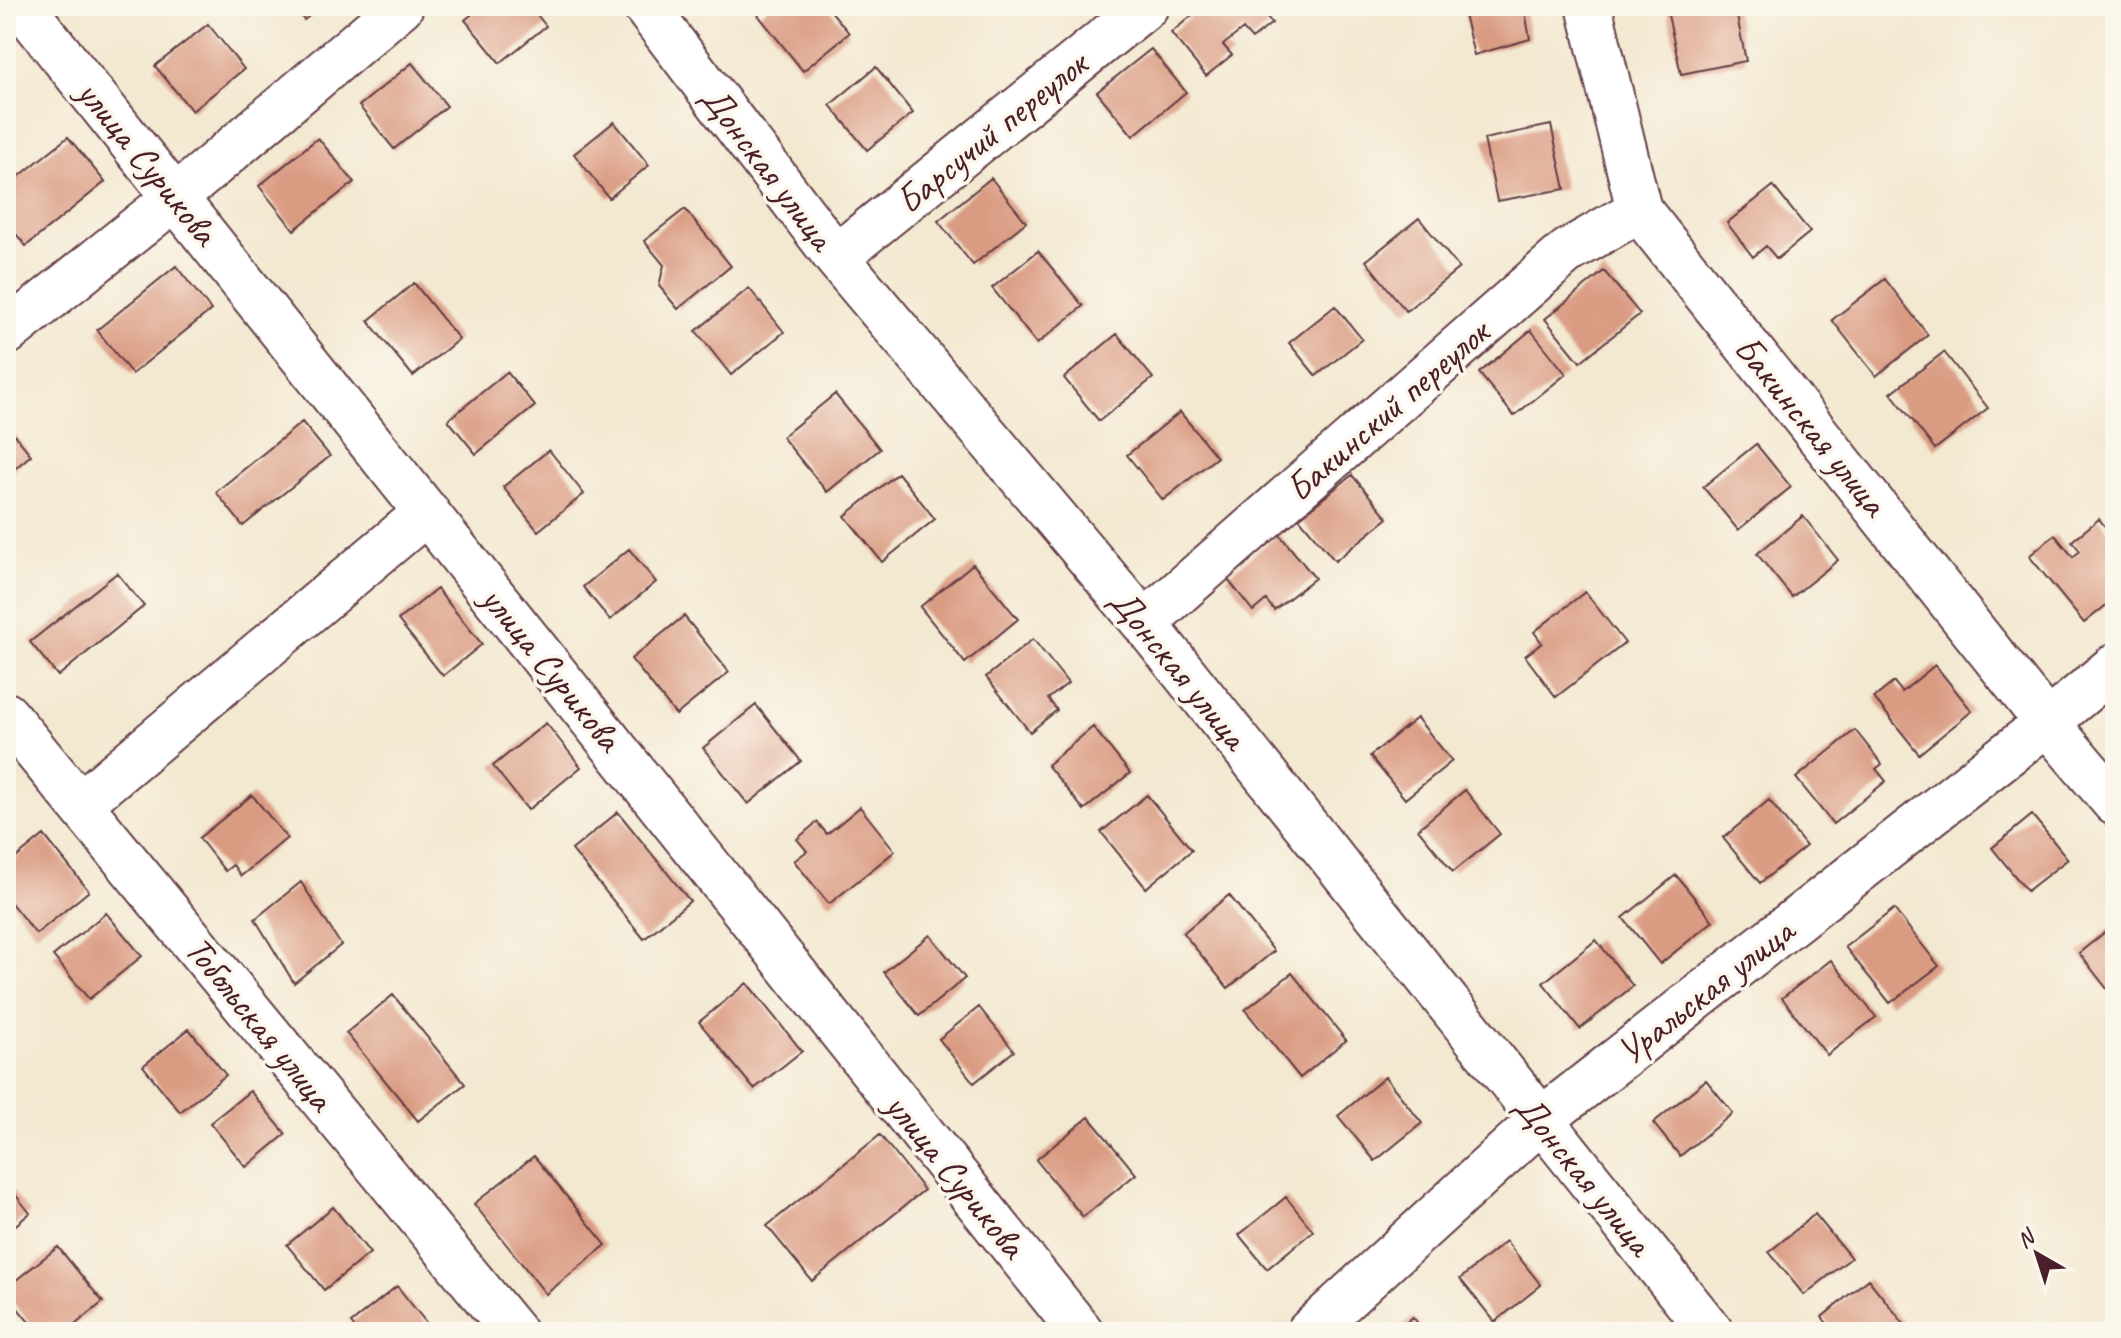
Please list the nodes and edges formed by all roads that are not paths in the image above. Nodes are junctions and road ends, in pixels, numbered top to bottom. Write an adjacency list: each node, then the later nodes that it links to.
1 (22, 6): 6 (street, улица Сурикова)
2 (401, 6): 6 (street)
3 (645, 6): 8 (street, Донская улица)
4 (1146, 6): 8 (street, Барсучий переулок)
5 (1589, 6): 7 (street, Бакинская улица)
6 (176, 197): 9 (street); 10 (street, улица Сурикова)
7 (1639, 210): 11 (street, Бакинский переулок); 14 (street, Бакинская улица)
8 (836, 257): 11 (street, Донская улица)
9 (6, 333)
10 (427, 512): 16 (street); 19 (street, улица Сурикова)
11 (1144, 623): 17 (street, Донская улица)
12 (2115, 666): 14 (street, Уральская улица)
13 (6, 715): 16 (street, Тобольская улица)
14 (2047, 723): 15 (street, Бакинская улица); 17 (street, Уральская улица)
15 (2115, 803)
16 (80, 804): 18 (street, Тобольская улица)
17 (1541, 1120): 20 (street, Уральская улица); 21 (street, Донская улица)
18 (514, 1332)
19 (1081, 1332)
20 (1309, 1332)
21 (1711, 1332)

